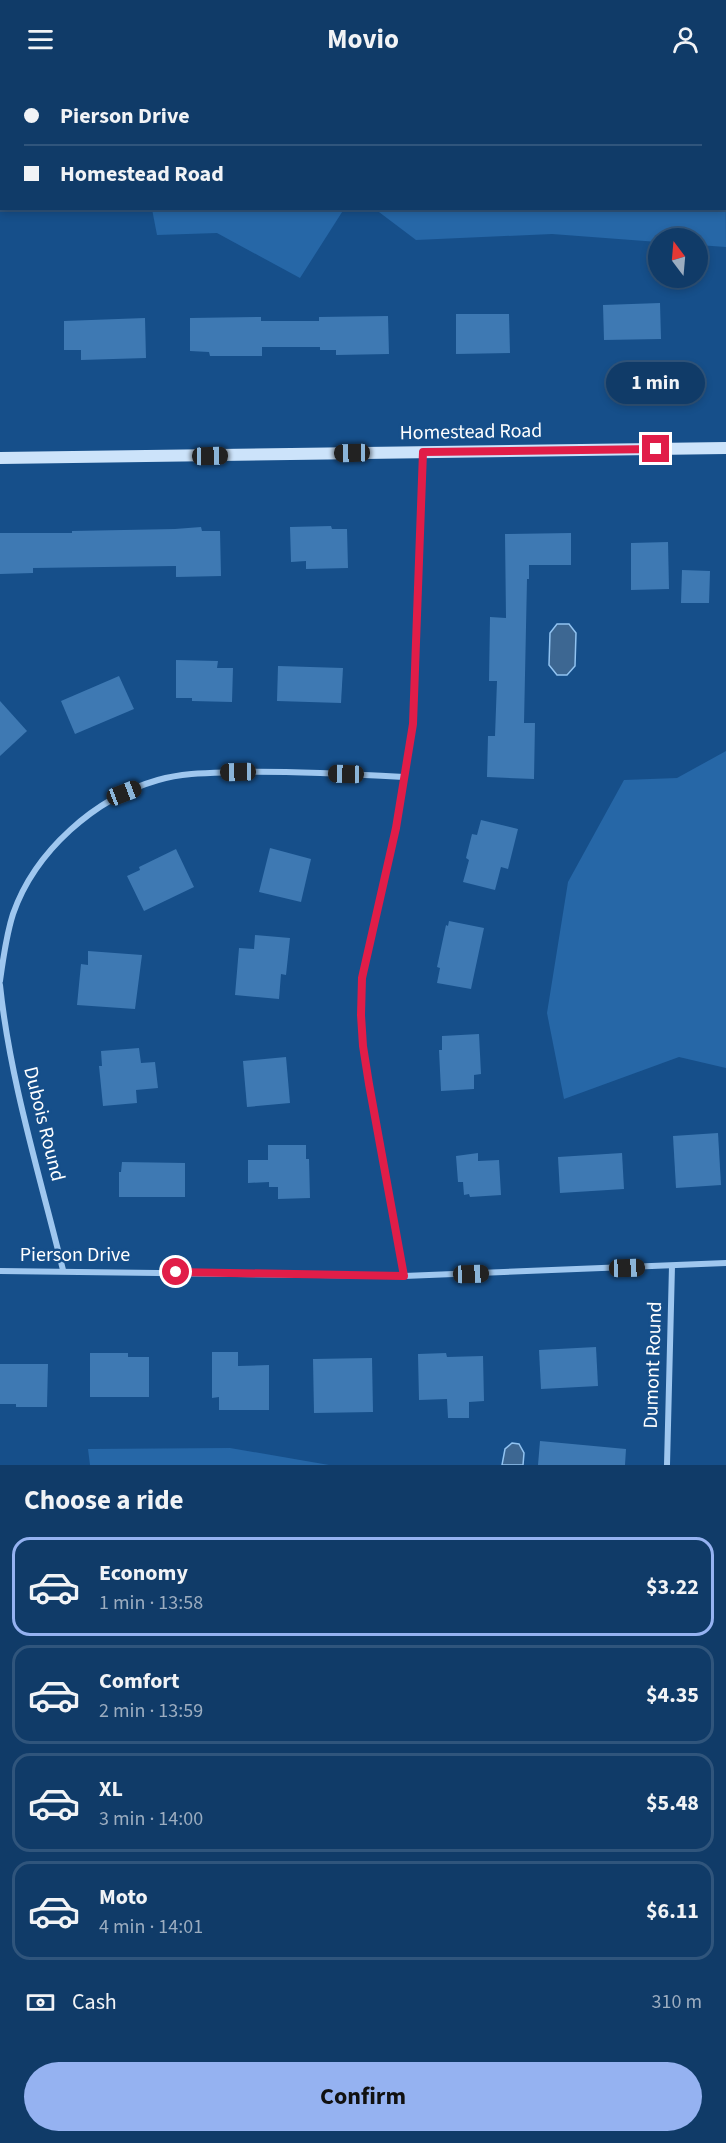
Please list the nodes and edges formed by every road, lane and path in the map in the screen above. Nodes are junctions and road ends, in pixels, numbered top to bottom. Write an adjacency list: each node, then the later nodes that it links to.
1 (726, 448): 2 (street, Homestead Road)
2 (423, 452): 3 (street, Homestead Road); 4 (street)
3 (0, 458)
4 (404, 777): 5 (street, Dubois Round); 10 (street)
5 (0, 983): 8 (street, Dubois Round)
6 (726, 1263): 7 (street, Pierson Drive)
7 (672, 1266): 10 (street, Pierson Drive); 11 (street, Dumont Round)
8 (63, 1270): 9 (street, Pierson Drive); 10 (street, Pierson Drive)
9 (0, 1271)
10 (404, 1276)
11 (667, 1465)

